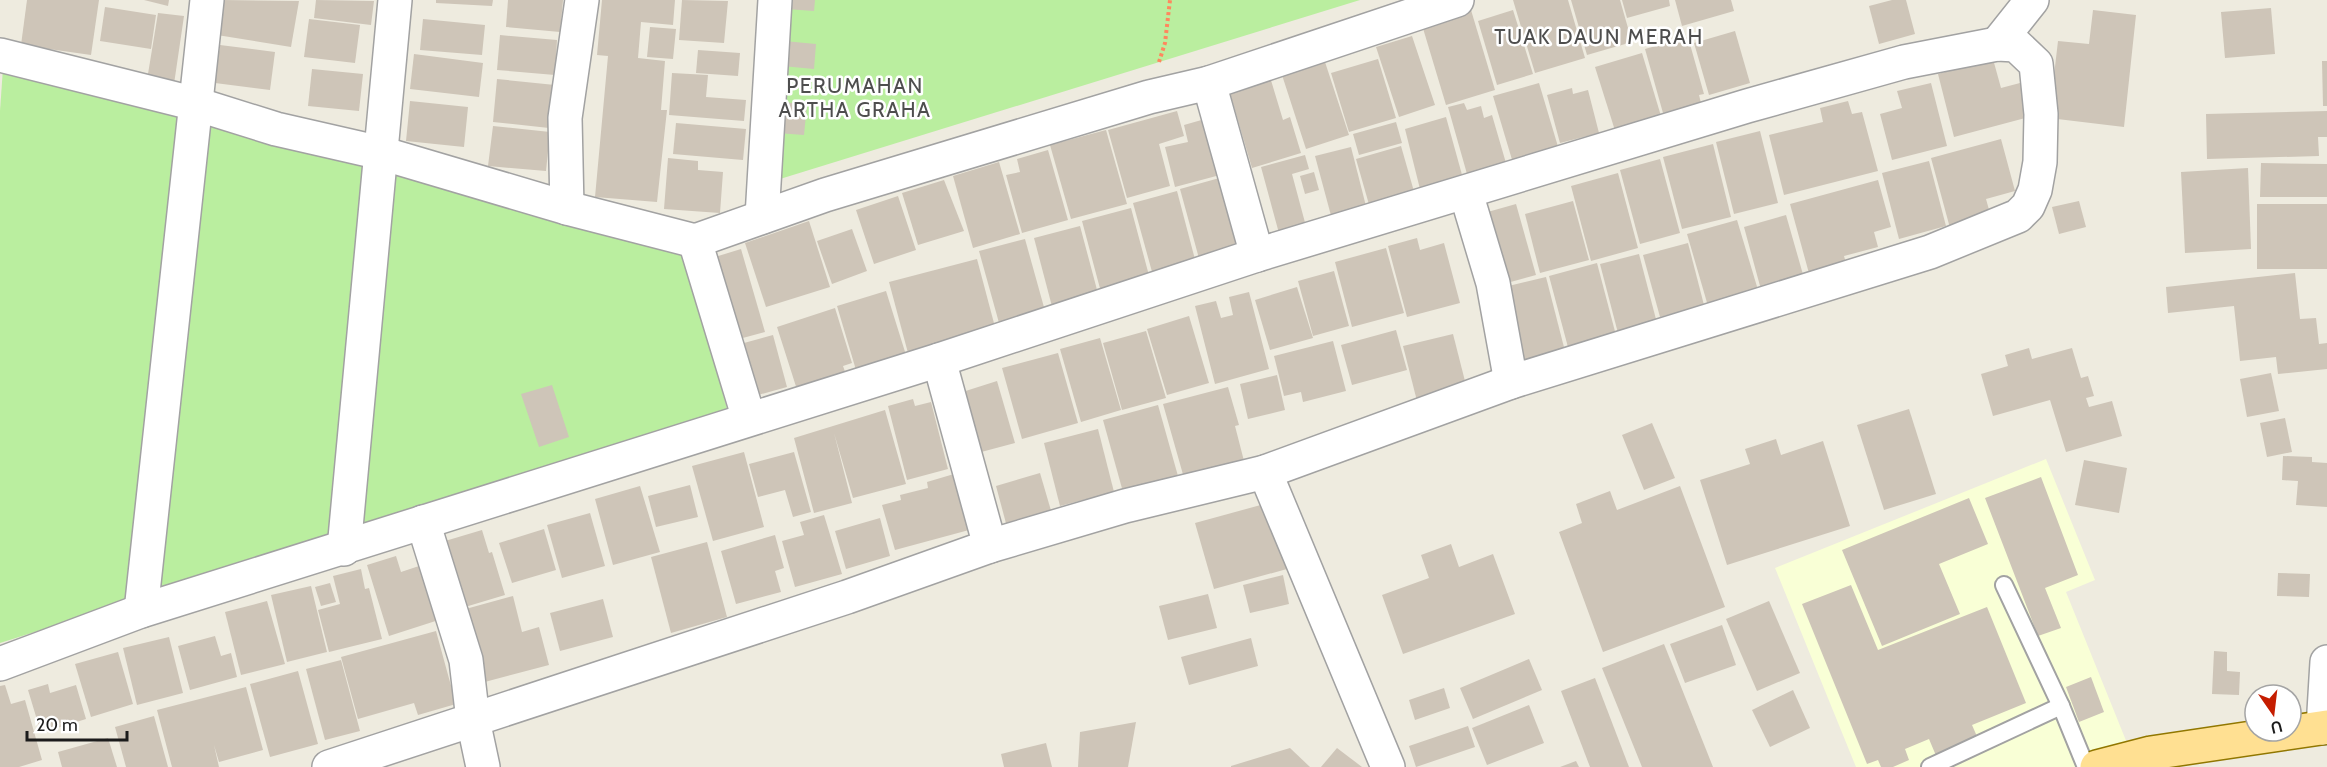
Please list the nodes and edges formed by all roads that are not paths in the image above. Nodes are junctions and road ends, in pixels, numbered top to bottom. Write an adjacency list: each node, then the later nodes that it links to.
1 (207, 0): 10 (street)
2 (395, 0): 11 (street)
3 (582, 0): 13 (street)
4 (775, 0): 14 (street)
5 (1457, 0): 9 (street)
6 (2031, 0): 7 (street)
7 (1997, 44): 12 (street); 18 (street)
8 (0, 55): 10 (street)
9 (1209, 83): 14 (street); 16 (street)
10 (196, 104): 11 (street); 25 (street)
11 (381, 153): 13 (street); 23 (street)
12 (1466, 193): 16 (street); 18 (street)
13 (567, 208): 15 (street)
14 (762, 217): 15 (street)
15 (695, 241): 19 (street)
16 (1257, 255): 17 (street)
17 (939, 360): 19 (street); 22 (street)
18 (1511, 382): 20 (street)
19 (748, 419): 21 (street)
20 (1265, 472): 22 (street); 33 (street)
21 (423, 522): 23 (street); 29 (street)
22 (990, 546): 29 (street)
23 (344, 549): 25 (street)
24 (2004, 585): 28 (lane)
25 (141, 611): 27 (street)
26 (2327, 662): 30 (street)
27 (0, 664)
28 (2061, 706): 34 (lane); 35 (lane)
29 (473, 720): 31 (street); 32 (street)
30 (2325, 727): 36 (main road)
31 (329, 767)
32 (483, 767)
33 (1388, 767)
34 (1930, 767)
35 (2086, 767)
36 (2097, 767)

